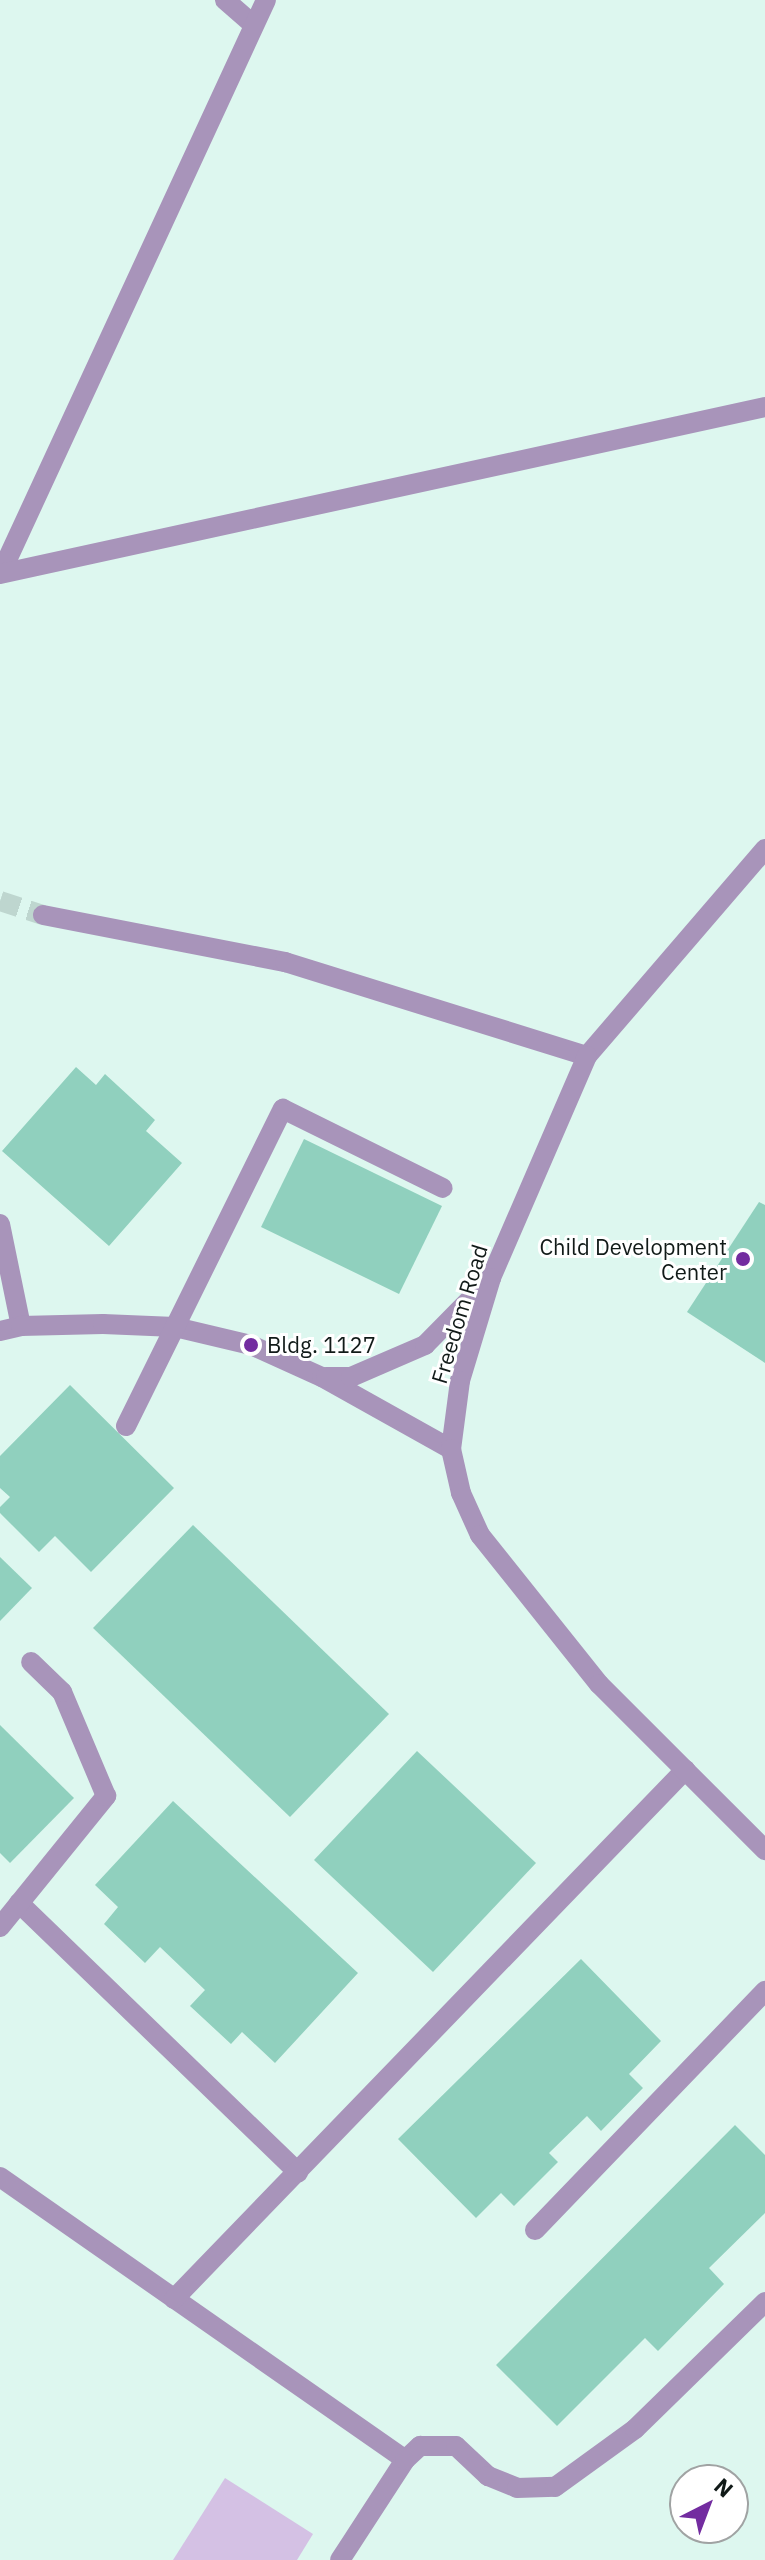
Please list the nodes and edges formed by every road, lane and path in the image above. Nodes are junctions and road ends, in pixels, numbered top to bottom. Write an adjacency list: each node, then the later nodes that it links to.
1 (225, 0): 3 (street)
2 (266, 0): 3 (street)
3 (254, 25): 5 (street)
4 (765, 407): 5 (street)
5 (1, 574)
6 (765, 849): 8 (street, Freedom Road)
7 (43, 915): 8 (street)
8 (587, 1056): 11 (street, Freedom Road)
9 (443, 1188): 13 (street)
10 (0, 1224): 12 (street)
11 (491, 1278): 15 (street); 17 (street, Freedom Road)
12 (21, 1326): 13 (street); 14 (street)
13 (175, 1327): 15 (street); 16 (street)
14 (0, 1331)
15 (322, 1377): 17 (street)
16 (126, 1426)
17 (451, 1449): 19 (street, Freedom Road)
18 (31, 1662): 21 (street)
19 (685, 1770): 20 (street, Freedom Road); 24 (street)
20 (765, 1850)
21 (19, 1903): 22 (street); 24 (street)
22 (0, 1927)
23 (765, 1991): 26 (street)
24 (298, 2172): 27 (street)
25 (0, 2177): 27 (street)
26 (535, 2230)
27 (174, 2299): 29 (street)
28 (765, 2302): 29 (street)
29 (405, 2460): 30 (street)
30 (340, 2560)

